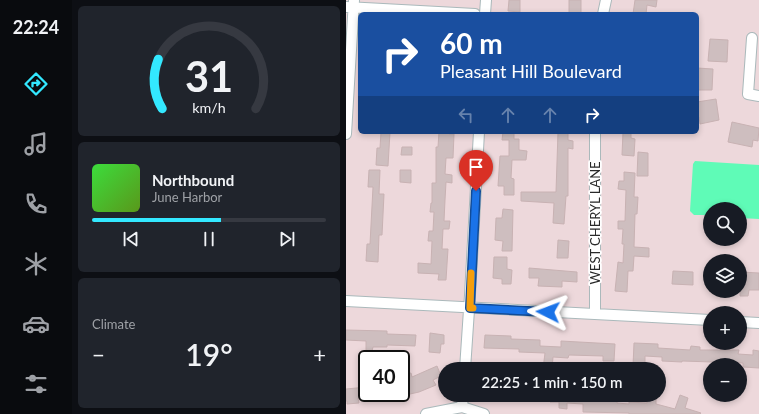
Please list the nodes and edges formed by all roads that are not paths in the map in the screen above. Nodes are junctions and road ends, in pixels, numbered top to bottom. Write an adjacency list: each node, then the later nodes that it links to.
1 (486, 0): 5 (street)
2 (606, 0): 6 (street)
3 (351, 5): 4 (street); 9 (street)
4 (447, 12)
5 (485, 12)
6 (603, 12)
7 (752, 38): 8 (street)
8 (759, 96)
9 (346, 134)
10 (479, 134): 13 (street)
11 (595, 134): 14 (street, WEST CHERYL LANE)
12 (346, 301): 13 (street)
13 (470, 308): 14 (street); 18 (street)
14 (595, 314): 15 (street)
15 (703, 320)
16 (747, 322): 17 (street)
17 (759, 323)
18 (466, 362)
19 (462, 402): 20 (street)
20 (462, 407): 21 (street); 22 (street)
21 (426, 414)
22 (484, 414)

